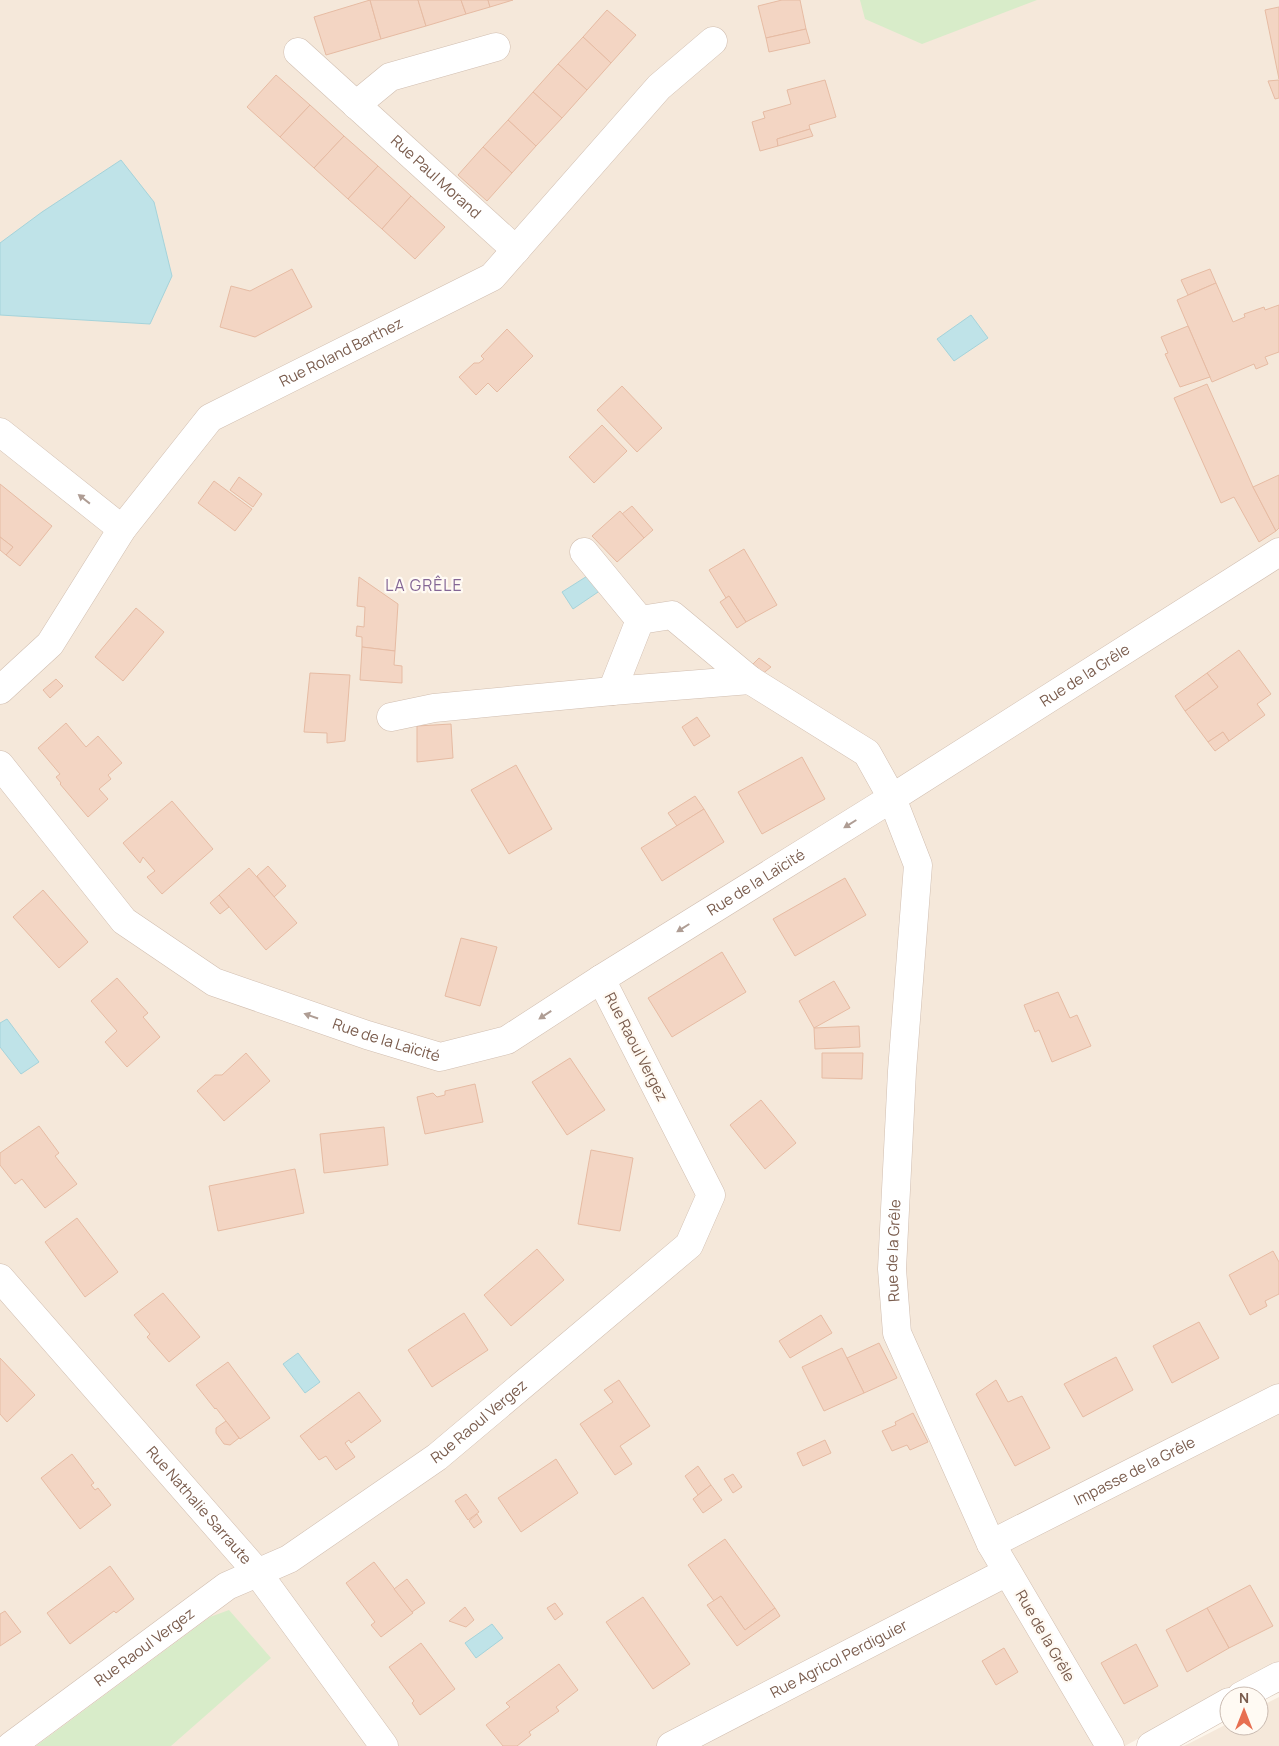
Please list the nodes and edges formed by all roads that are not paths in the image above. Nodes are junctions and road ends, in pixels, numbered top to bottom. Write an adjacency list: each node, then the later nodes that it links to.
1 (713, 41): 5 (street, Rue Roland Barthez)
2 (496, 47): 4 (street)
3 (298, 52): 4 (street, Rue Paul Morand)
4 (356, 105): 5 (street, Rue Paul Morand)
5 (516, 250): 7 (street, Rue Roland Barthez)
6 (0, 432): 7 (street, one-way to 6)
7 (122, 529): 12 (street, Rue Roland Barthez)
8 (584, 552): 10 (street)
9 (1279, 552): 16 (street, Rue de la Grêle)
10 (640, 620): 11 (street, Rue de la Grêle); 13 (street)
11 (750, 680): 13 (street); 16 (street, Rue de la Grêle)
12 (0, 690)
13 (612, 691): 14 (street)
14 (391, 717)
15 (0, 765): 17 (street, Rue de la Laïcité, one-way to 15)
16 (892, 798): 17 (street, Rue de la Laïcité, one-way to 17); 20 (street, Rue de la Grêle)
17 (601, 979): 21 (street, Rue Raoul Vergez)
18 (0, 1278): 21 (street, Rue Nathalie Sarraute)
19 (1279, 1398): 20 (street, Impasse de la Grêle)
20 (991, 1544): 22 (street, Rue de la Grêle)
21 (257, 1572): 26 (street, Rue Raoul Vergez); 27 (street, Rue Nathalie Sarraute)
22 (1007, 1572): 28 (street, Rue Agricol Perdiguier); 29 (street, Rue de la Grêle)
23 (1279, 1676): 24 (street)
24 (1260, 1686)
25 (1219, 1708): 30 (street)
26 (11, 1746)
27 (384, 1746)
28 (671, 1746)
29 (1110, 1746)
30 (1151, 1746)

